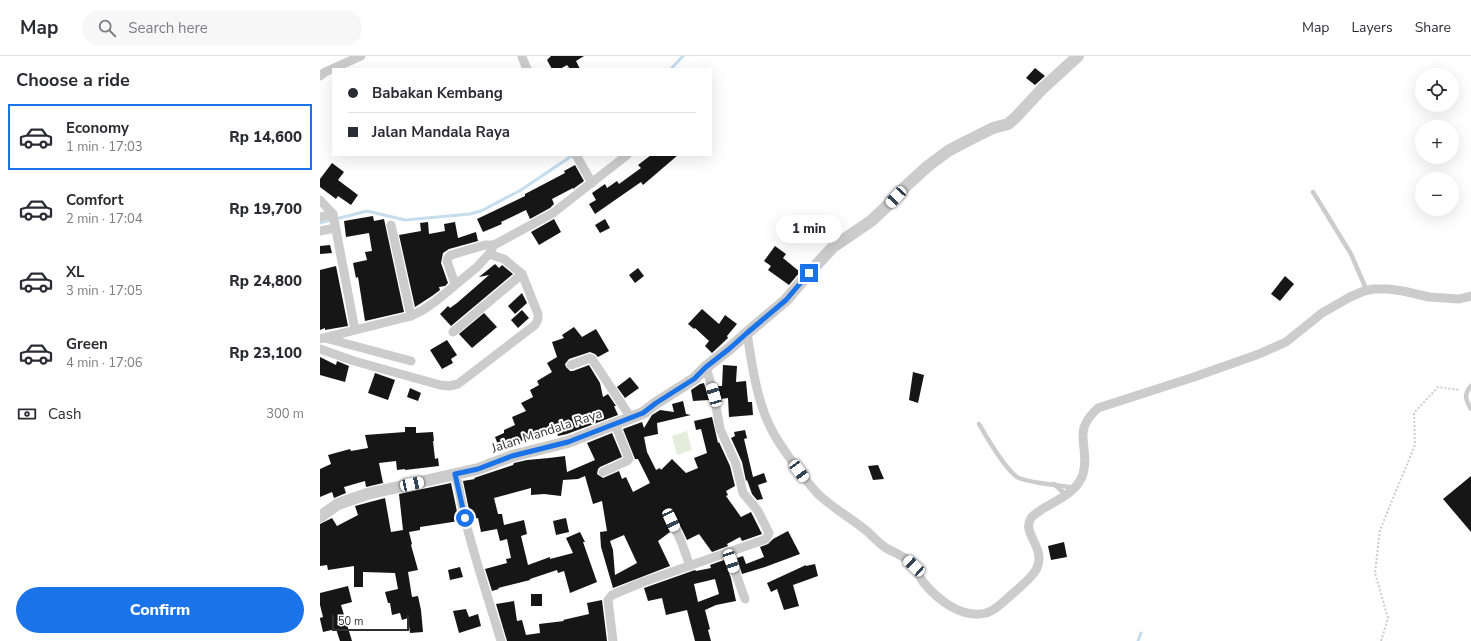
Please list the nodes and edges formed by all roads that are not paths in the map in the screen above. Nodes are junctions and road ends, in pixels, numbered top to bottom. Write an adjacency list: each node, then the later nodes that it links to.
1 (361, 56): 4 (street)
2 (1078, 56): 27 (street, Jalan Mandala Raya)
3 (522, 57): 5 (street)
4 (334, 68)
5 (527, 68)
6 (332, 69): 7 (street)
7 (320, 76)
8 (577, 156): 10 (street)
9 (626, 156): 10 (street)
10 (592, 184): 18 (street)
11 (1313, 192): 22 (lane)
12 (320, 200): 13 (street)
13 (333, 214): 14 (street); 16 (street)
14 (320, 217)
15 (391, 224): 24 (street)
16 (335, 228): 17 (street); 25 (street)
17 (320, 231)
18 (494, 245): 19 (street); 21 (street)
19 (489, 254): 20 (street); 21 (street)
20 (522, 274): 26 (street); 29 (street)
21 (455, 284): 24 (street)
22 (1367, 291): 23 (street); 41 (street)
23 (1471, 296)
24 (411, 316): 25 (street)
25 (355, 330): 28 (street)
26 (453, 332)
27 (747, 333): 32 (street, Jalan Mandala Raya); 42 (street)
28 (322, 338): 30 (street)
29 (320, 349)
30 (411, 361)
31 (571, 365): 35 (street)
32 (706, 367): 35 (street, Jalan Mandala Raya); 45 (street)
33 (1471, 386): 34 (lane)
34 (1471, 409)
35 (631, 418): 36 (street, Jalan Mandala Raya)
36 (615, 424): 38 (street); 39 (street, Jalan Mandala Raya)
37 (979, 424): 40 (lane)
38 (603, 472)
39 (455, 474): 43 (street, Jalan Mandala Raya); 48 (street)
40 (1054, 484): 41 (lane); 42 (lane)
41 (1074, 488): 42 (street)
42 (1066, 495)
43 (320, 517)
44 (671, 520): 46 (street)
45 (728, 552): 46 (street); 47 (street)
46 (690, 566): 49 (street)
47 (745, 599)
48 (501, 641)
49 (613, 641)

